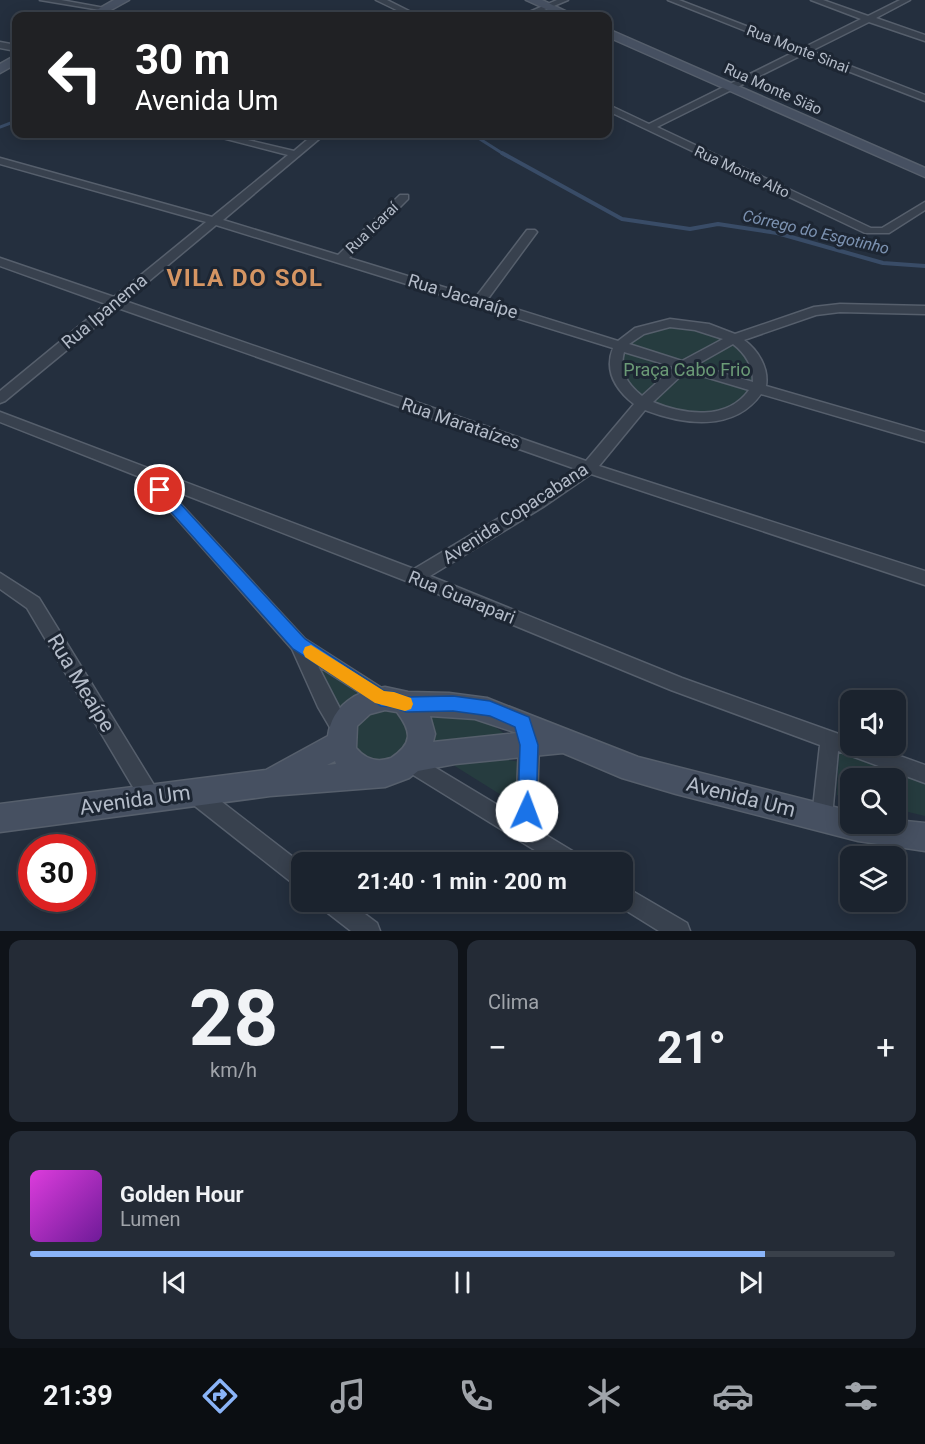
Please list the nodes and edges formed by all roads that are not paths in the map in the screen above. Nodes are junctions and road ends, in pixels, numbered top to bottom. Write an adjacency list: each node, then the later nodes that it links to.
1 (44, 0): 11 (street)
2 (123, 0): 11 (street)
3 (398, 0): 9 (street)
4 (532, 0): 10 (street)
5 (564, 0): 10 (street)
6 (672, 0): 19 (street, Rua Monte Sinai)
7 (815, 0): 16 (street)
8 (906, 0): 16 (street)
9 (384, 2): 13 (street)
10 (547, 6): 14 (street); 15 (street)
11 (106, 9): 12 (street)
12 (100, 12)
13 (406, 12)
14 (533, 12)
15 (561, 12)
16 (868, 19): 18 (street); 19 (street)
17 (612, 35): 20 (street, Rua Monte Sião)
18 (925, 38)
19 (804, 52): 20 (street); 21 (street, Rua Monte Sinai)
20 (728, 87): 23 (street); 28 (street, Rua Monte Sião)
21 (925, 98)
22 (612, 110): 23 (street, Rua Monte Alto)
23 (648, 128): 30 (street, Rua Monte Alto)
24 (230, 138): 26 (street)
25 (315, 138): 26 (street, Rua Ipanema)
26 (295, 154): 31 (street, Rua Ipanema)
27 (0, 161): 31 (street, Rua Jacaraípe)
28 (925, 173)
29 (404, 197): 33 (street, Rua Icaraí)
30 (925, 205)
31 (213, 221): 33 (street, Rua Jacaraípe); 36 (street, Rua Ipanema)
32 (531, 232): 35 (street)
33 (340, 260): 35 (street, Rua Jacaraípe)
34 (0, 262): 36 (street, Rua Marataízes)
35 (480, 301): 39 (street, Rua Jacaraípe)
36 (114, 303): 42 (street, Rua Ipanema); 46 (street, Rua Marataízes)
37 (925, 310): 38 (street, Avenida Copacabana)
38 (734, 339): 39 (street); 40 (street, Avenida Copacabana); 41 (street)
39 (620, 345): 40 (street, Rua Jacaraípe); 43 (street)
40 (685, 364): 41 (street, Rua Jacaraípe); 43 (street, Avenida Copacabana)
41 (758, 390): 43 (street); 45 (street, Rua Jacaraípe)
42 (0, 398)
43 (643, 403): 46 (street, Avenida Copacabana)
44 (0, 417): 47 (street, Rua Guarapari)
45 (925, 437)
46 (589, 468): 48 (street, Avenida Copacabana); 49 (street, Rua Marataízes)
47 (144, 473): 48 (street, Rua Guarapari); 51 (street)
48 (415, 577): 55 (street, Rua Guarapari)
49 (925, 578)
50 (0, 580): 61 (street, Rua Meaípe)
51 (299, 644): 52 (street); 54 (street)
52 (393, 701): 53 (street, Avenida Um); 54 (street); 56 (street)
53 (526, 734): 56 (street, Avenida Um); 62 (street, Avenida Um); 64 (street)
54 (342, 736): 57 (street); 59 (street, Avenida Um)
55 (830, 739): 58 (street, Rua Guarapari); 62 (street)
56 (411, 760): 57 (street); 64 (street)
57 (376, 774): 59 (street, Avenida Um)
58 (925, 774)
59 (270, 783): 60 (street, Avenida Um)
60 (193, 792): 61 (street, Avenida Um); 67 (street)
61 (150, 797): 63 (street, Avenida Um)
62 (822, 817): 65 (street, Avenida Um)
63 (0, 818)
64 (526, 833): 66 (street)
65 (925, 837)
66 (556, 852)
67 (291, 869)
68 (633, 902): 71 (street)
69 (345, 912): 70 (street)
70 (369, 931)
71 (679, 931)

